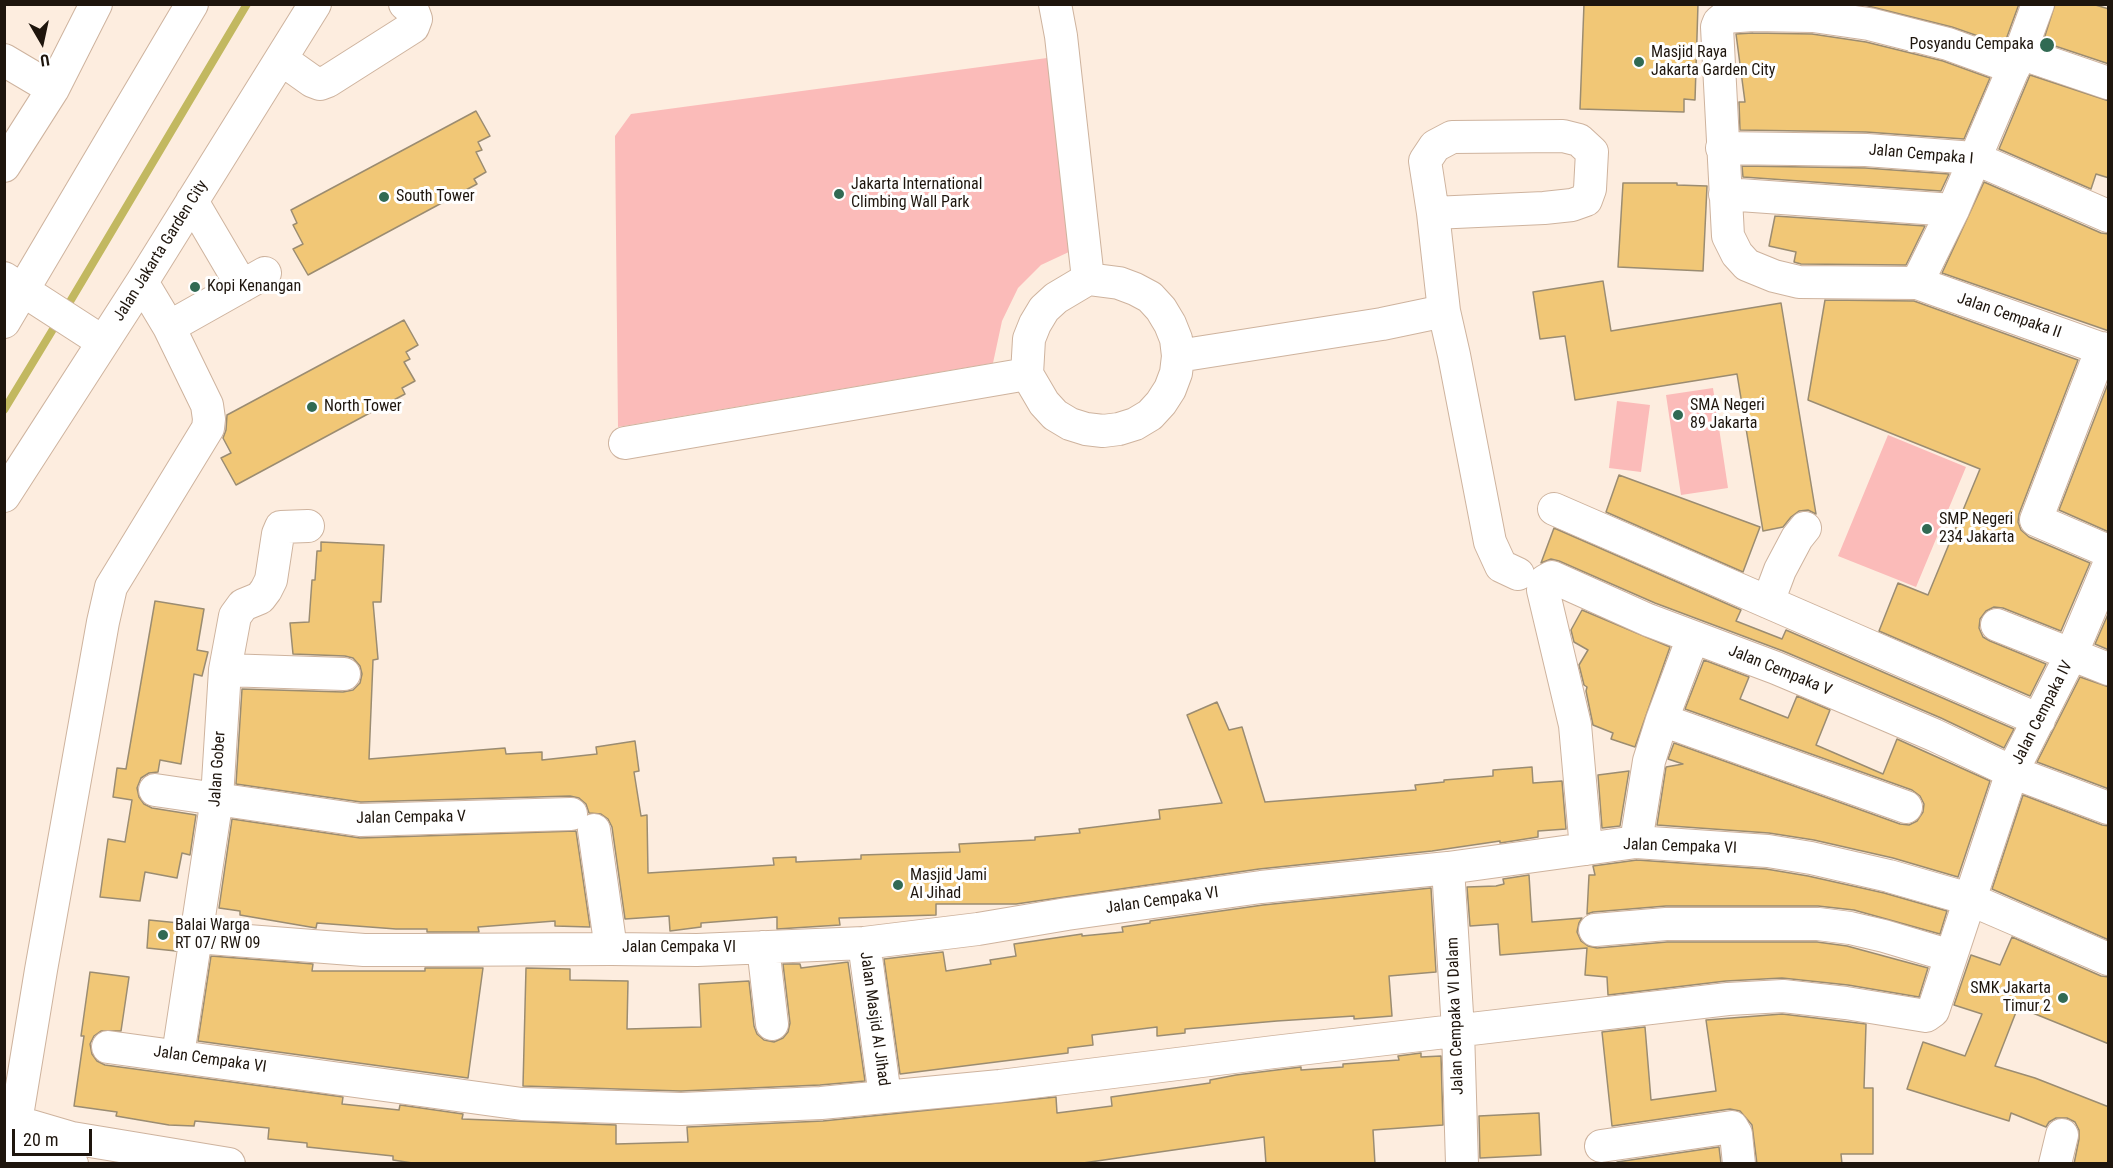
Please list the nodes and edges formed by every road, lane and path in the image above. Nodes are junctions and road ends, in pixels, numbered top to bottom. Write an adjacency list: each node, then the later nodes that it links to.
1 (96, 4): 11 (street)
2 (315, 4): 7 (street, Jalan Jakarta Garden City)
3 (405, 4): 7 (street)
4 (1055, 4): 20 (street)
5 (2028, 7): 9 (street)
6 (183, 8): 23 (street)
7 (281, 59): 16 (street, Jalan Jakarta Garden City)
8 (4, 60): 11 (street)
9 (2017, 60): 10 (street, Jalan Cempaka II); 12 (street, Jalan Cempaka II); 13 (street)
10 (2109, 83)
11 (53, 89): 14 (street)
12 (1722, 148): 13 (street, Jalan Cempaka I); 15 (street, Jalan Cempaka II)
13 (1974, 158): 17 (street); 19 (street, Jalan Cempaka I)
14 (4, 166)
15 (1725, 194): 17 (street); 22 (street, Jalan Cempaka II)
16 (192, 201): 21 (street, Jalan Jakarta Garden City); 26 (street)
17 (1953, 210): 22 (street)
18 (1433, 213): 18 (street); 24 (street)
19 (2109, 216)
20 (1088, 279): 29 (street); 30 (street)
21 (142, 282): 26 (street); 27 (street, Jalan Jakarta Garden City)
22 (1917, 283): 28 (street, Jalan Cempaka II)
23 (21, 290): 25 (street); 27 (street)
24 (1444, 311): 29 (street); 38 (street)
25 (4, 322)
26 (170, 327): 66 (street)
27 (96, 338): 32 (street, Jalan Jakarta Garden City)
28 (2105, 349): 36 (street, Jalan Cempaka II)
29 (1178, 356): 30 (street)
30 (1027, 374): 31 (street)
31 (625, 443)
32 (4, 496)
33 (1554, 509): 39 (street)
34 (308, 526): 44 (street, Jalan Gober)
35 (1805, 528): 39 (street)
36 (2109, 551)
37 (2109, 567): 42 (street)
38 (1532, 577): 41 (street, Jalan Cempaka V); 54 (street)
39 (1768, 602): 47 (street)
40 (1996, 625): 42 (street)
41 (1693, 637): 46 (street); 48 (street, Jalan Cempaka V)
42 (2071, 655): 43 (street, Jalan Cempaka IV); 47 (street, Jalan Cempaka IV)
43 (2109, 669)
44 (225, 670): 45 (street); 50 (street, Jalan Gober)
45 (344, 674)
46 (1662, 720): 51 (street); 53 (street)
47 (2039, 720): 48 (street, Jalan Cempaka IV)
48 (2012, 772): 52 (street, Jalan Cempaka V); 56 (street)
49 (155, 790): 50 (street, Jalan Cempaka V)
50 (217, 798): 58 (street, Jalan Gober); 61 (street, Jalan Cempaka V)
51 (1906, 807)
52 (2109, 808)
53 (1636, 842): 54 (street, Jalan Cempaka VI); 56 (street, Jalan Cempaka VI)
54 (1586, 849): 55 (street, Jalan Cempaka VI)
55 (1448, 868): 59 (street, Jalan Cempaka VI); 65 (street, Jalan Cempaka VI Dalam)
56 (1969, 899): 62 (street, Jalan Cempaka VI); 63 (street, Jalan Cempaka VI)
57 (1594, 930): 62 (street)
58 (196, 937): 61 (street, Jalan Cempaka VI); 68 (street, Jalan Gober)
59 (864, 943): 60 (street, Jalan Cempaka VI); 69 (street, Jalan Masjid Al Jihad)
60 (763, 947): 61 (street, Jalan Cempaka VI); 64 (street)
61 (611, 949)
62 (1951, 956): 65 (street, Jalan Cempaka VI)
63 (2109, 959)
64 (772, 1024)
65 (1458, 1030): 69 (street, Jalan Cempaka VI); 74 (street, Jalan Cempaka VI Dalam)
66 (17, 1032): 70 (street)
67 (108, 1047): 68 (street, Jalan Cempaka VI)
68 (178, 1055): 69 (street, Jalan Cempaka VI)
69 (885, 1096)
70 (10, 1138): 72 (street); 73 (street)
71 (1601, 1146): 75 (street)
72 (72, 1164)
73 (229, 1164)
74 (1462, 1164)
75 (1739, 1164)

